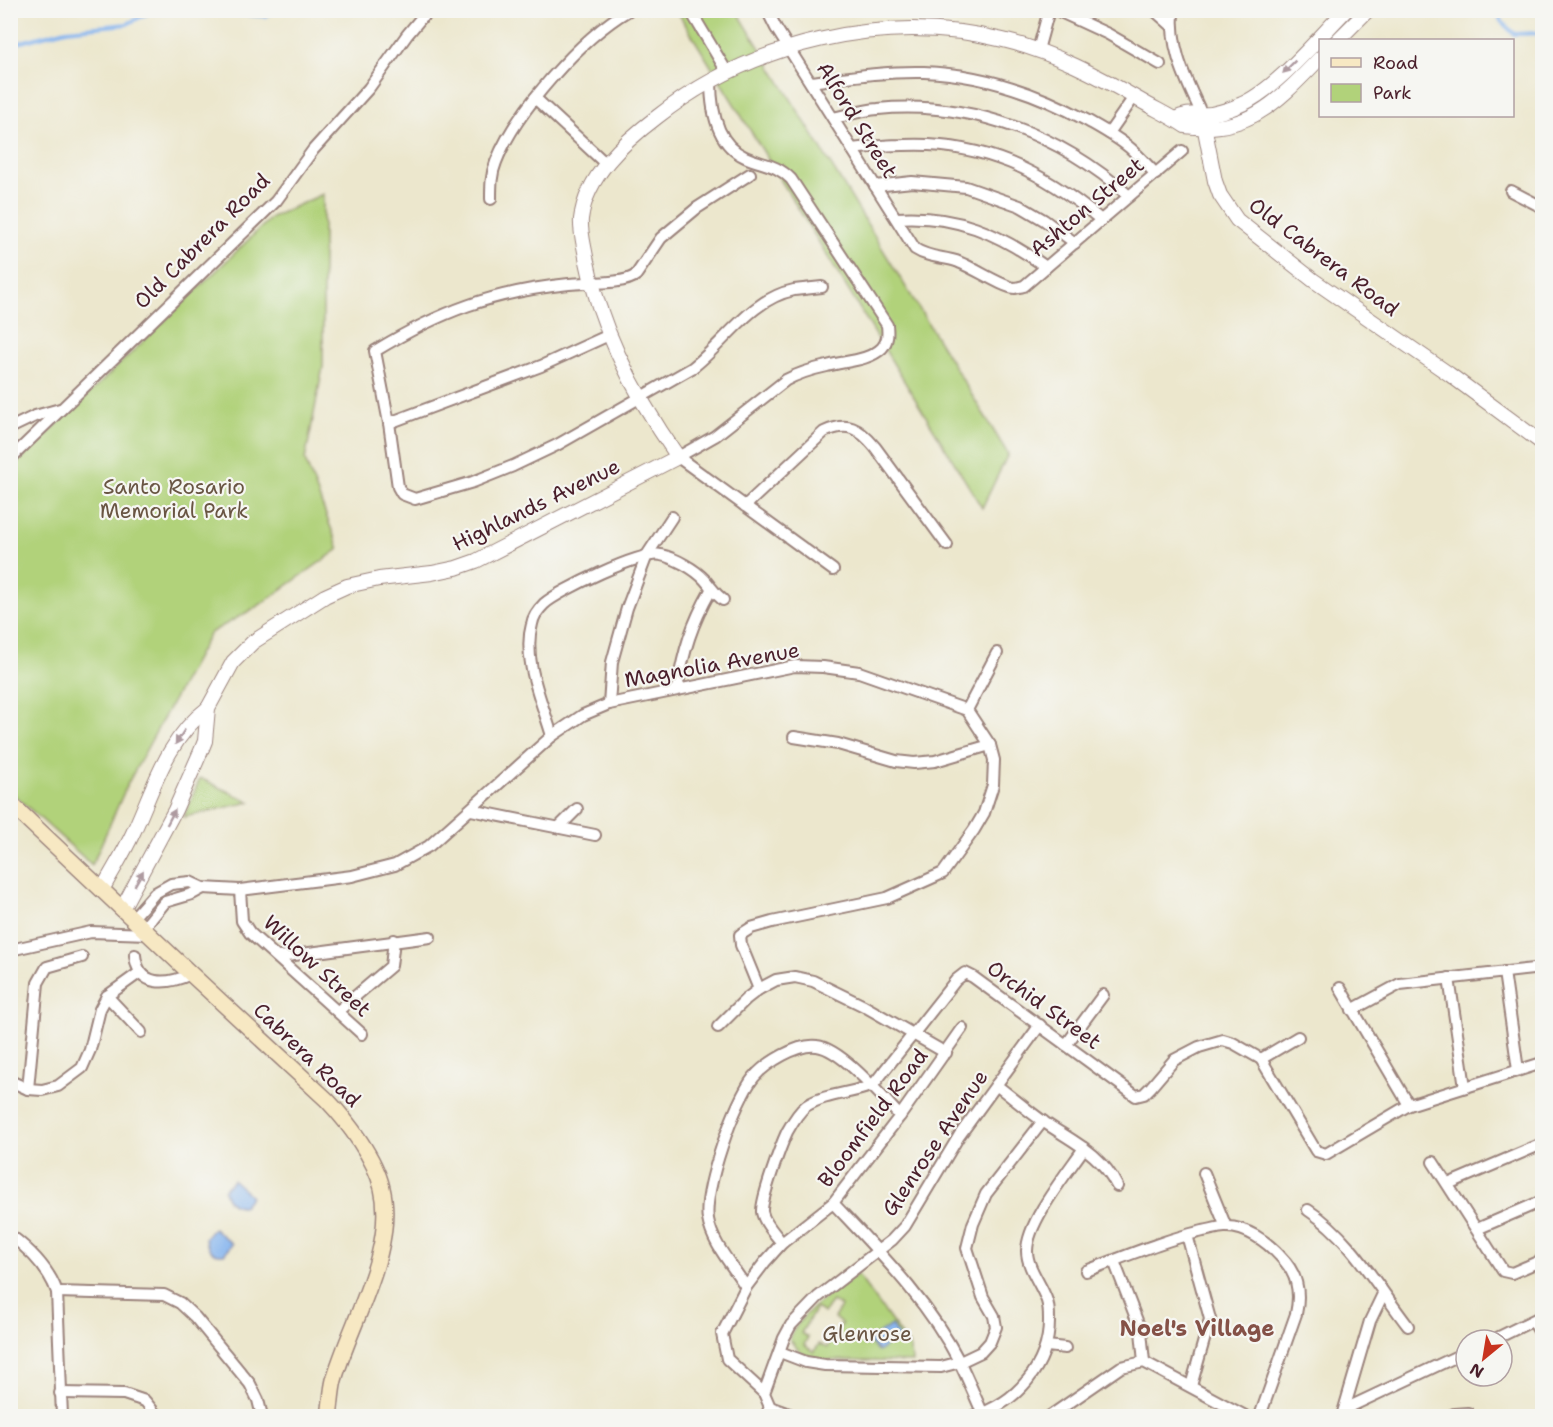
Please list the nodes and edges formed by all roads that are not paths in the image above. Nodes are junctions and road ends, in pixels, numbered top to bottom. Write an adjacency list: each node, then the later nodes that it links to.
1 (431, 10): 44 (street, Old Cabrera Road)
2 (629, 10): 21 (street)
3 (690, 10): 17 (street)
4 (771, 10): 13 (street, Alford Street)
5 (1049, 10): 14 (street)
6 (1056, 10): 16 (street)
7 (1154, 10): 11 (street)
8 (1173, 10): 11 (street, Old Cabrera Road)
9 (1346, 10): 23 (street, one-way to 23)
10 (1368, 10): 12 (street)
11 (1172, 26): 23 (street, Old Cabrera Road)
12 (1339, 39)
13 (789, 48): 14 (street); 17 (street); 19 (street, Alford Street)
14 (1038, 50): 20 (street)
15 (1319, 59): 23 (street)
16 (1160, 64)
17 (727, 72): 18 (street)
18 (711, 81): 27 (street); 48 (street)
19 (811, 82): 22 (street, Alford Street); 24 (street)
20 (1134, 97): 23 (street); 24 (street)
21 (535, 98): 27 (street); 33 (street)
22 (833, 118): 25 (street, Alford Street); 32 (street)
23 (1203, 121): 47 (street, Old Cabrera Road)
24 (1109, 133): 29 (street)
25 (852, 149): 30 (street, Alford Street); 36 (street)
26 (1182, 151): 29 (street, Ashton Street)
27 (606, 164): 39 (street)
28 (750, 174): 39 (street)
29 (1156, 174): 32 (street, Ashton Street)
30 (875, 186): 35 (street, Alford Street); 37 (street)
31 (1511, 191): 34 (street)
32 (1129, 196): 36 (street, Ashton Street)
33 (491, 199)
34 (1542, 206)
35 (896, 218): 38 (street); 41 (street, Alford Street)
36 (1101, 220): 37 (street, Ashton Street)
37 (1075, 243): 38 (street, Ashton Street)
38 (1046, 267): 41 (street, Ashton Street)
39 (591, 281): 42 (street); 45 (street)
40 (822, 287): 43 (street)
41 (1015, 288)
42 (609, 335): 43 (street); 45 (street)
43 (640, 398): 45 (street); 48 (street)
44 (62, 409): 46 (street); 49 (street, Old Cabrera Road)
45 (389, 423)
46 (10, 428)
47 (1542, 443)
48 (678, 457): 50 (street); 60 (street, Highlands Avenue)
49 (10, 459)
50 (745, 506): 52 (street); 54 (street)
51 (672, 518): 53 (street)
52 (947, 545)
53 (647, 555): 55 (street); 59 (street); 62 (street)
54 (833, 570)
55 (711, 590): 56 (street); 58 (street)
56 (723, 600)
57 (997, 653): 61 (street)
58 (677, 689): 59 (street, Magnolia Avenue); 61 (street, Magnolia Avenue)
59 (609, 704): 62 (street, Magnolia Avenue)
60 (208, 708): 69 (street, Highlands Avenue, one-way to 69); 71 (street, Highlands Avenue, one-way to 60)
61 (967, 710): 64 (street)
62 (552, 736): 67 (street, Magnolia Avenue)
63 (794, 737): 64 (street)
64 (990, 745): 90 (street)
65 (10, 803): 73 (main road, Cabrera Road)
66 (577, 809): 68 (street)
67 (471, 810): 68 (street); 74 (street, Magnolia Avenue)
68 (559, 827): 70 (street)
69 (132, 834): 71 (street); 73 (street, Highlands Avenue)
70 (595, 836)
71 (155, 847): 77 (street, Highlands Avenue, one-way to 71)
72 (203, 888): 74 (street, Magnolia Avenue); 75 (street, Magnolia Avenue); 76 (street, Magnolia Avenue)
73 (102, 890): 77 (main road, Cabrera Road)
74 (240, 890): 83 (street, Willow Street)
75 (155, 893): 76 (street); 77 (street, Magnolia Avenue)
76 (165, 903): 77 (street)
77 (136, 923): 80 (street); 87 (main road, Cabrera Road)
78 (430, 936): 79 (street)
79 (394, 940): 83 (street); 94 (street)
80 (10, 950)
81 (135, 955): 86 (street)
82 (82, 957): 111 (street)
83 (279, 957): 94 (street, Willow Street)
84 (1542, 968): 85 (street)
85 (1504, 972): 88 (street); 106 (street)
86 (139, 973): 87 (street); 92 (street)
87 (191, 974): 158 (main road, Cabrera Road)
88 (1449, 978): 93 (street); 110 (street)
89 (1340, 988): 93 (street)
90 (759, 989): 96 (street); 99 (street)
91 (1103, 995): 102 (street)
92 (107, 996): 98 (street); 111 (street)
93 (1352, 1010): 112 (street)
94 (338, 1011): 100 (street, Willow Street)
95 (1040, 1026): 99 (street, Orchid Street); 102 (street, Orchid Street); 109 (street, Glenrose Avenue)
96 (718, 1027)
97 (962, 1028): 103 (street, Bloomfield Road)
98 (141, 1032)
99 (914, 1033): 103 (street); 108 (street, Orchid Street)
100 (362, 1034)
101 (1298, 1037): 104 (street)
102 (1066, 1045): 104 (street, Orchid Street)
103 (946, 1053): 113 (street, Bloomfield Road)
104 (1261, 1059): 112 (street)
105 (1542, 1063): 106 (street)
106 (1518, 1070): 110 (street)
107 (10, 1081): 111 (street)
108 (873, 1085): 113 (street); 130 (street); 135 (street)
109 (996, 1085): 114 (street); 131 (street, Glenrose Avenue)
110 (1465, 1087): 112 (street)
111 (28, 1089)
112 (1409, 1105)
113 (900, 1116): 119 (street, Bloomfield Road)
114 (1042, 1121): 116 (street); 146 (street)
115 (1542, 1143): 121 (street)
116 (1084, 1148): 122 (street); 142 (street)
117 (1433, 1162): 121 (street)
118 (848, 1165): 119 (street)
119 (858, 1172): 124 (street, Bloomfield Road)
120 (1204, 1173): 126 (street)
121 (1448, 1184): 127 (street)
122 (1117, 1186)
123 (1542, 1201): 127 (street)
124 (833, 1203): 130 (street, Bloomfield Road); 131 (street)
125 (1308, 1210): 137 (street)
126 (1226, 1227): 129 (street); 162 (street)
127 (1477, 1229): 132 (street)
128 (10, 1235): 136 (street)
129 (1187, 1235): 133 (street); 148 (street)
130 (782, 1243): 135 (street, Bloomfield Road)
131 (879, 1251): 144 (street, Glenrose Avenue); 146 (street)
132 (1542, 1260)
133 (1114, 1261): 134 (street); 147 (street)
134 (1086, 1271)
135 (746, 1287): 150 (street, Bloomfield Road)
136 (57, 1292): 149 (street); 157 (street)
137 (1383, 1294): 139 (street); 152 (street)
138 (1538, 1319): 140 (street); 141 (street)
139 (1408, 1326)
140 (1514, 1330)
141 (1542, 1336)
142 (1047, 1346): 143 (street); 154 (street)
143 (1065, 1348)
144 (780, 1352): 146 (street); 150 (street, Glenrose Avenue)
145 (1454, 1359): 152 (street)
146 (960, 1362): 154 (street)
147 (1144, 1362): 148 (street); 160 (street)
148 (1191, 1386): 161 (street)
149 (60, 1393): 155 (street); 156 (street)
150 (764, 1393): 151 (street)
151 (768, 1412): 159 (street)
152 (1343, 1413)
153 (1467, 1413): 163 (street)
154 (978, 1415)
155 (62, 1416)
156 (157, 1416)
157 (262, 1416)
158 (329, 1416)
159 (795, 1416)
160 (1050, 1416)
161 (1245, 1416)
162 (1260, 1416)
163 (1450, 1416)

